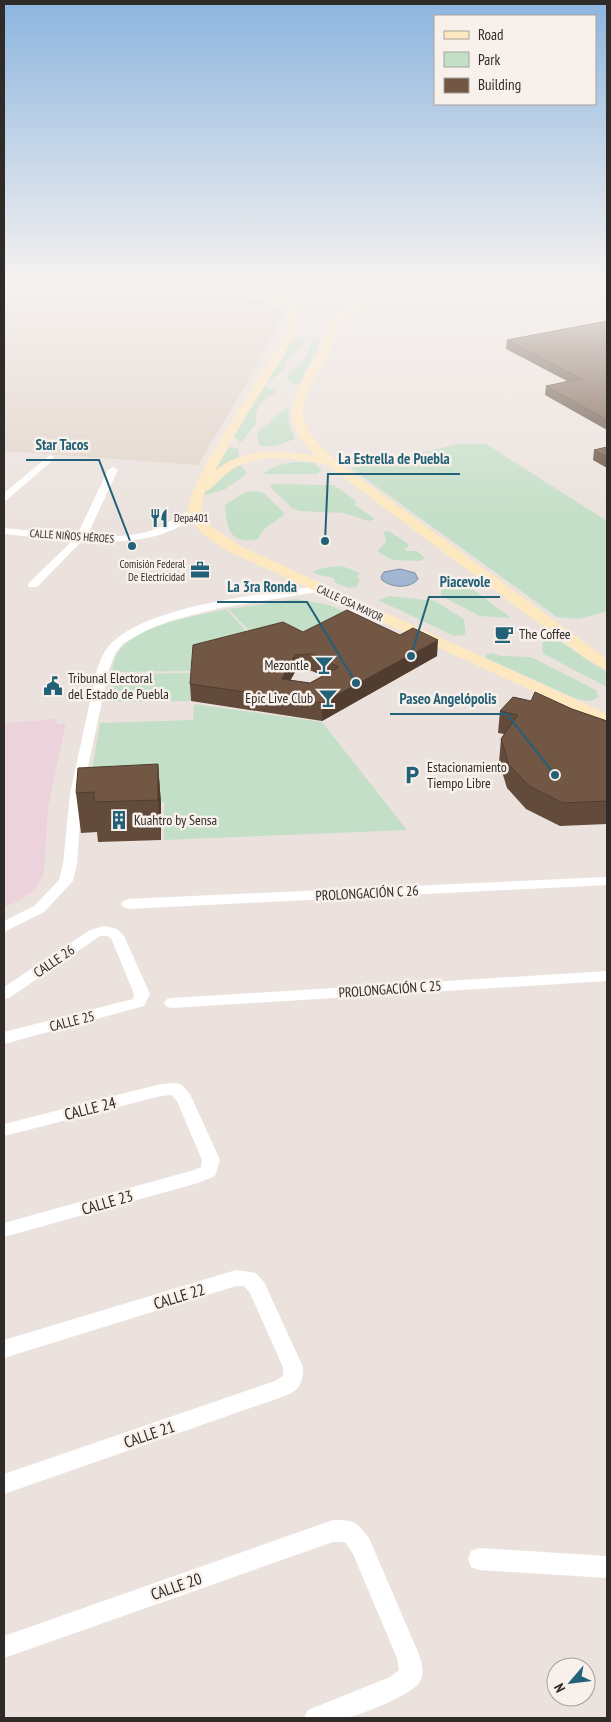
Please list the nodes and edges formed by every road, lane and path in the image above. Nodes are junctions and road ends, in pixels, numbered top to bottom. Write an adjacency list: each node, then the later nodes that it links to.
1 (275, 361): 4 (street)
2 (281, 361): 4 (street)
3 (318, 361): 6 (street)
4 (272, 367): 5 (street)
5 (230, 432): 6 (street); 10 (street)
6 (301, 434): 8 (street)
7 (50, 458): 11 (street)
8 (331, 462): 10 (street); 17 (street)
9 (113, 470): 14 (street)
10 (198, 493): 12 (street)
11 (4, 497)
12 (194, 512): 14 (street, CALLE NIÑOS HÉROES); 16 (street, CALLE OSA MAYOR)
13 (4, 531): 14 (street, CALLE NIÑOS HÉROES)
14 (80, 537): 15 (street)
15 (33, 585)
16 (320, 589): 18 (street, CALLE OSA MAYOR); 21 (street)
17 (607, 665)
18 (607, 720)
19 (607, 881): 20 (street, PROLONGACIÓN C 26)
20 (128, 904)
21 (4, 927)
22 (607, 976): 25 (street, PROLONGACIÓN C 25)
23 (4, 994): 24 (street, CALLE 26)
24 (139, 1002): 26 (street, CALLE 25)
25 (172, 1003)
26 (4, 1038)
27 (4, 1130): 28 (street, CALLE 24)
28 (209, 1171): 29 (street, CALLE 23)
29 (4, 1230)
30 (4, 1349): 31 (street, CALLE 22)
31 (293, 1380): 32 (street, CALLE 21)
32 (4, 1484)
33 (479, 1559): 34 (street)
34 (607, 1567)
35 (4, 1647): 36 (street, CALLE 20)
36 (316, 1718)

